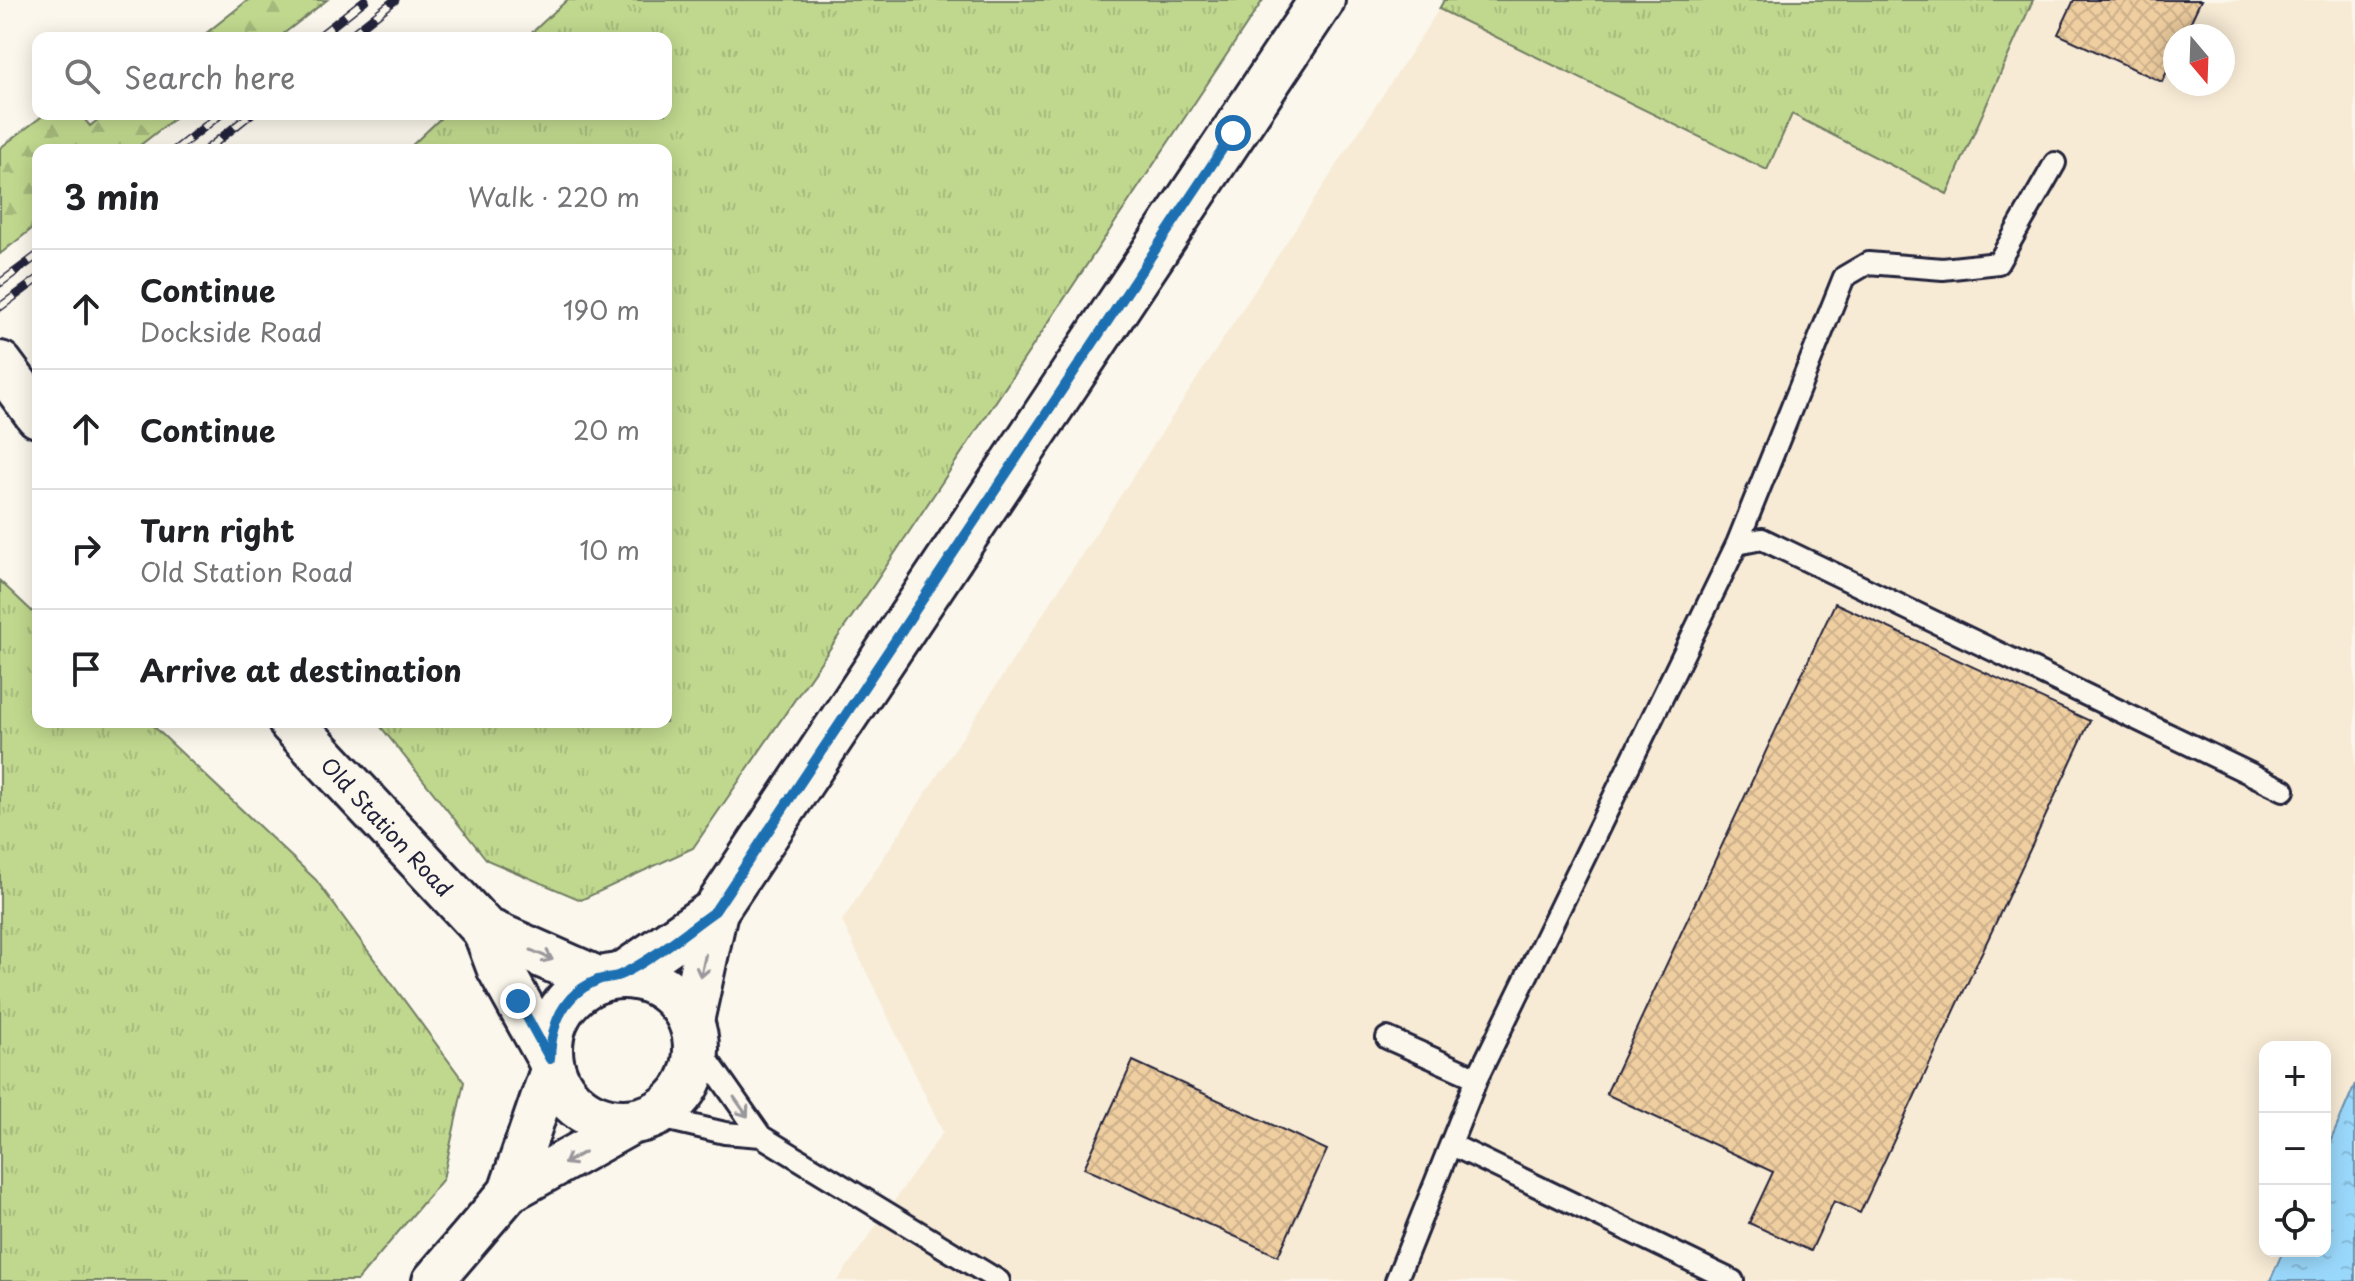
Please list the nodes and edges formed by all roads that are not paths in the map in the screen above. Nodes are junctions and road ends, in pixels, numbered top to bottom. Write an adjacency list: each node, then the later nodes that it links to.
1 (1322, 0): 8 (main road)
2 (2055, 163): 5 (lane)
3 (0, 364): 4 (main road)
4 (32, 407)
5 (1737, 544): 7 (lane); 14 (lane)
6 (297, 728): 9 (main road, Old Station Road)
7 (2284, 790)
8 (715, 911): 10 (main road); 11 (main road, one-way to 11)
9 (485, 930): 10 (main road, Old Station Road, one-way to 10); 13 (main road, Old Station Road)
10 (610, 978): 11 (main road); 13 (main road)
11 (693, 1032): 15 (main road); 16 (lane, one-way to 16)
12 (1387, 1038): 14 (lane)
13 (551, 1063): 15 (main road); 18 (street)
14 (1477, 1078): 17 (lane)
15 (645, 1118): 16 (lane); 18 (street, one-way to 18)
16 (761, 1136): 20 (lane)
17 (1452, 1145): 21 (lane); 22 (lane)
18 (509, 1192): 19 (street)
19 (433, 1281)
20 (999, 1281)
21 (1396, 1281)
22 (1733, 1281)

